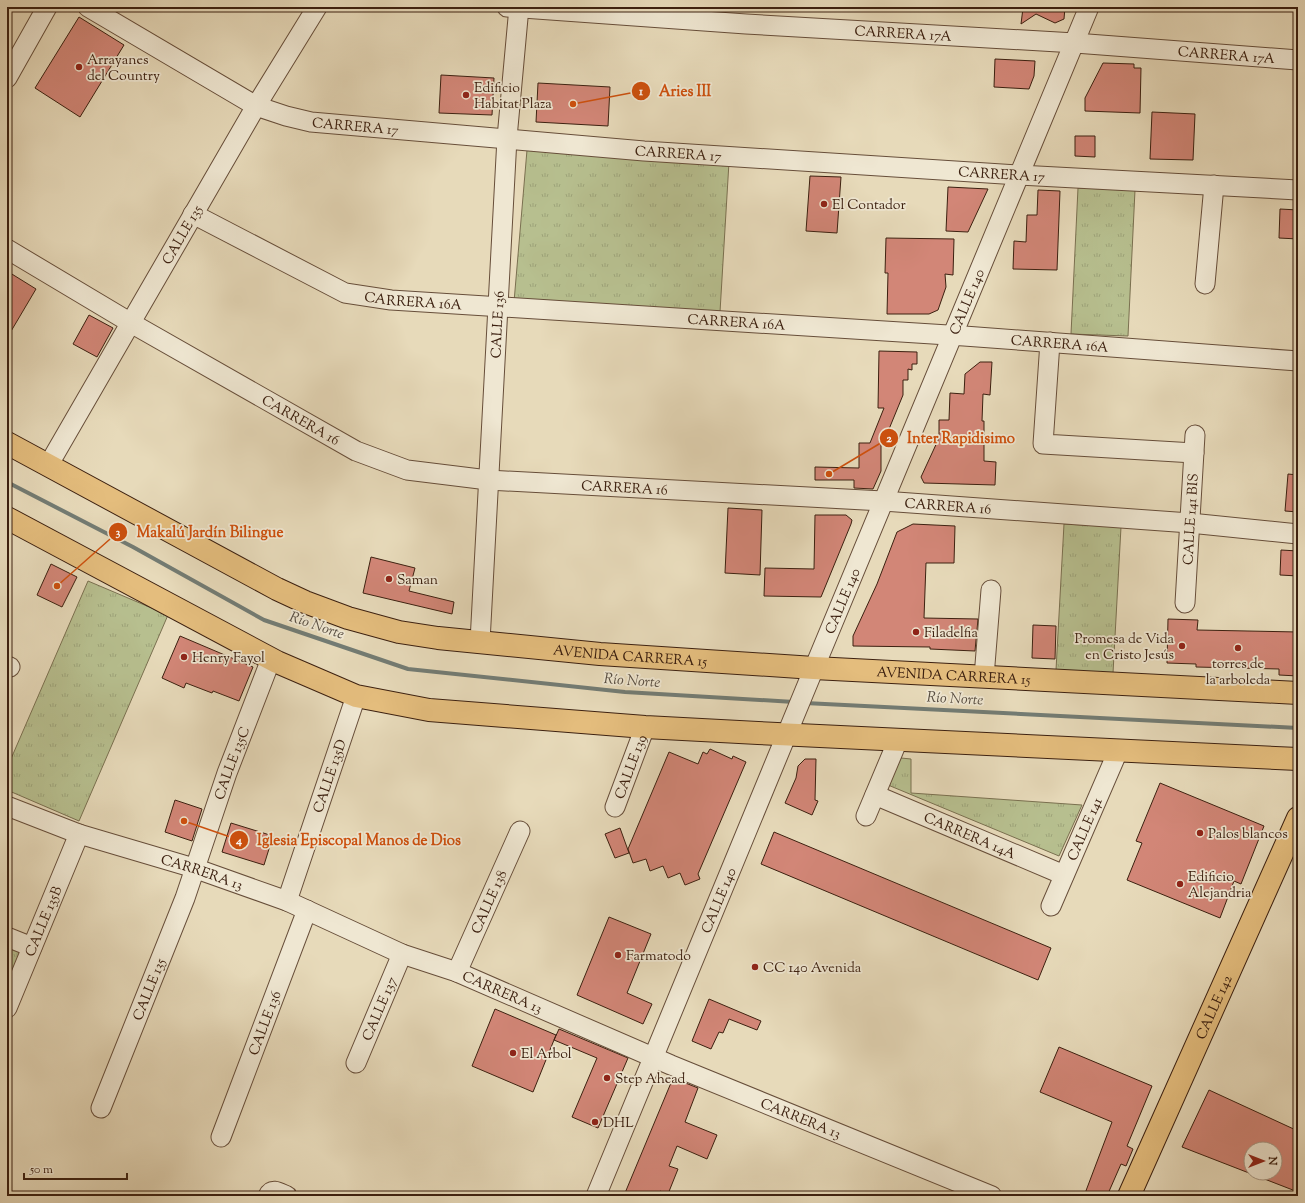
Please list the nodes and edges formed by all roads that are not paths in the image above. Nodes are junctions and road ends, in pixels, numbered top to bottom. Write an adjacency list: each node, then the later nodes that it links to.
1 (47, 7): 8 (street)
2 (88, 7): 9 (street, CARRERA 17)
3 (317, 7): 9 (street, CALLE 135)
4 (515, 7): 6 (street, CARRERA 17A); 10 (street, CALLE 136)
5 (1090, 7): 6 (street, CALLE 140)
6 (1074, 43): 7 (street, CARRERA 17A); 11 (street, CALLE 140)
7 (1298, 60)
8 (7, 78)
9 (256, 106): 10 (street, CARRERA 17); 14 (street, CALLE 135)
10 (507, 138): 11 (street, CARRERA 17); 17 (street, CALLE 136)
11 (1019, 175): 12 (street, CARRERA 17); 19 (street, CALLE 140)
12 (1214, 185): 13 (street, CARRERA 17); 16 (street)
13 (1298, 190)
14 (194, 214): 17 (street, CARRERA 16A); 18 (street, CALLE 135)
15 (7, 249): 18 (street, CARRERA 16)
16 (1205, 284)
17 (498, 307): 19 (street, CARRERA 16A); 24 (street, CALLE 136)
18 (131, 323): 23 (street, CALLE 135); 24 (street, CARRERA 16)
19 (953, 335): 20 (street, CARRERA 16A); 25 (street, CALLE 140)
20 (1050, 342): 21 (street, CARRERA 16A); 27 (street, CALLE 141 BIS)
21 (1298, 362)
22 (7, 443): 23 (main road, AVENIDA CARRERA 15)
23 (49, 464): 31 (main road, AVENIDA CARRERA 15)
24 (488, 480): 25 (street, CARRERA 16); 31 (street, CALLE 136)
25 (883, 501): 27 (street, CARRERA 16); 33 (street, CALLE 140)
26 (7, 518): 32 (main road)
27 (1190, 523): 28 (street, CARRERA 16); 30 (street, CALLE 141 BIS)
28 (1298, 534)
29 (991, 590): 34 (street)
30 (1185, 603)
31 (480, 642): 33 (main road, AVENIDA CARRERA 15)
32 (271, 659): 36 (main road); 49 (street, CALLE 135C)
33 (812, 673): 34 (main road, AVENIDA CARRERA 15); 38 (street, CALLE 140)
34 (984, 677): 35 (main road, AVENIDA CARRERA 15)
35 (1298, 693)
36 (356, 696): 37 (main road); 51 (street, CALLE 135D)
37 (646, 727): 38 (main road); 44 (street, CALLE 139)
38 (789, 731): 39 (main road); 59 (street, CALLE 140)
39 (898, 740): 40 (main road); 42 (street)
40 (1118, 751): 41 (main road); 50 (street, CALLE 141)
41 (1298, 759)
42 (875, 795): 45 (street); 50 (street, CARRERA 14A)
43 (7, 806): 48 (street, CARRERA 13)
44 (615, 807)
45 (866, 816)
46 (1298, 818): 65 (main road, CALLE 142)
47 (520, 831): 57 (street, CALLE 138)
48 (79, 834): 49 (street, CARRERA 13); 55 (street, CALLE 135B)
49 (194, 868): 51 (street, CARRERA 13); 61 (street, CALLE 135)
50 (1064, 875): 52 (street, CALLE 141)
51 (287, 901): 53 (street, CARRERA 13)
52 (1051, 906)
53 (307, 910): 56 (street, CARRERA 13); 62 (street, CALLE 136)
54 (7, 937): 55 (street)
55 (32, 947): 58 (street, CALLE 135B)
56 (402, 954): 57 (street, CARRERA 13); 60 (street, CALLE 137)
57 (456, 972): 59 (street, CARRERA 13)
58 (7, 1008)
59 (653, 1058): 63 (street, CALLE 140); 64 (street, CARRERA 13)
60 (356, 1063)
61 (101, 1108)
62 (221, 1137)
63 (596, 1196)
64 (992, 1196)
65 (1129, 1196)

